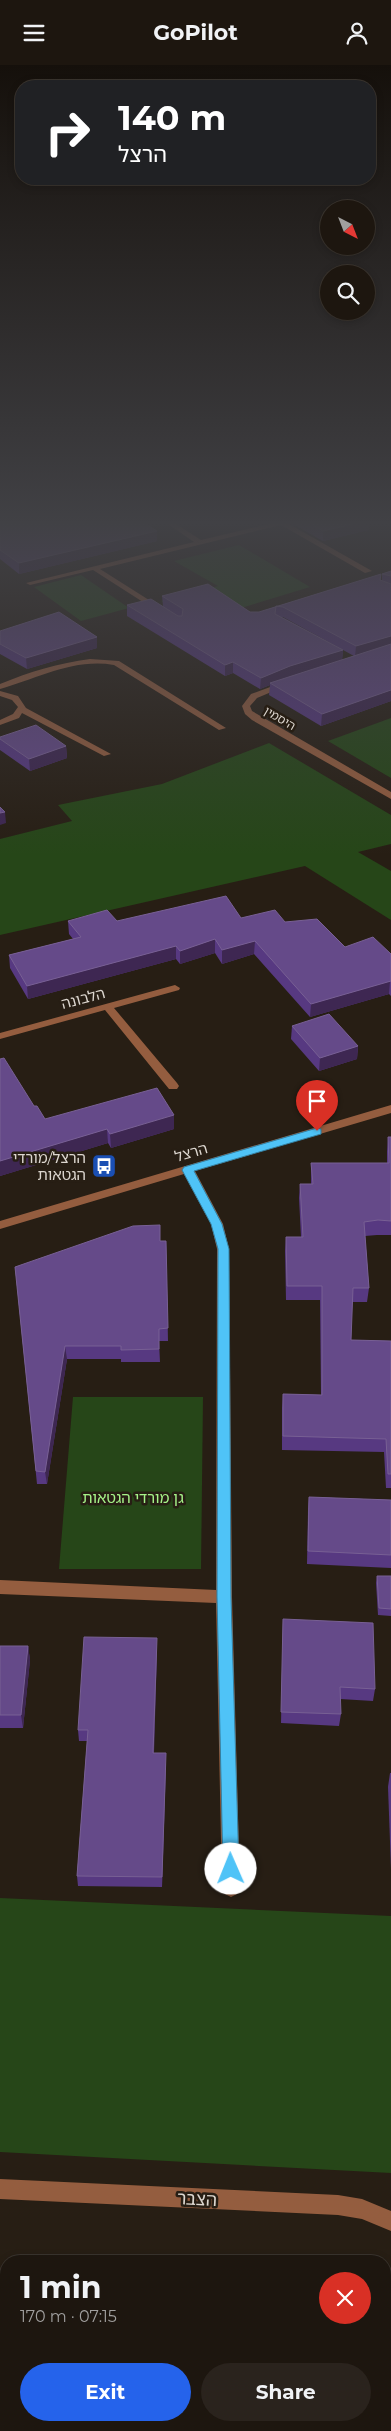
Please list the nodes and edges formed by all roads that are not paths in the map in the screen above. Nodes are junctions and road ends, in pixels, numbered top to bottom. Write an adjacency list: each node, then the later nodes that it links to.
1 (293, 682): 8 (street, היסמין)
2 (0, 687): 6 (street)
3 (0, 693): 4 (street)
4 (22, 709): 5 (street); 7 (street)
5 (0, 723)
6 (222, 729)
7 (107, 754)
8 (391, 796)
9 (175, 988): 10 (street, הלבונה)
10 (108, 1006): 11 (street, הלבונה); 12 (street)
11 (0, 1036)
12 (173, 1085)
13 (391, 1109): 14 (street, הרצל)
14 (188, 1170): 15 (street, הרצל); 17 (street)
15 (0, 1225)
16 (0, 1587): 17 (street)
17 (224, 1597): 18 (street)
18 (231, 1888)
19 (0, 2189): 20 (street, הצבר)
20 (391, 2221)

